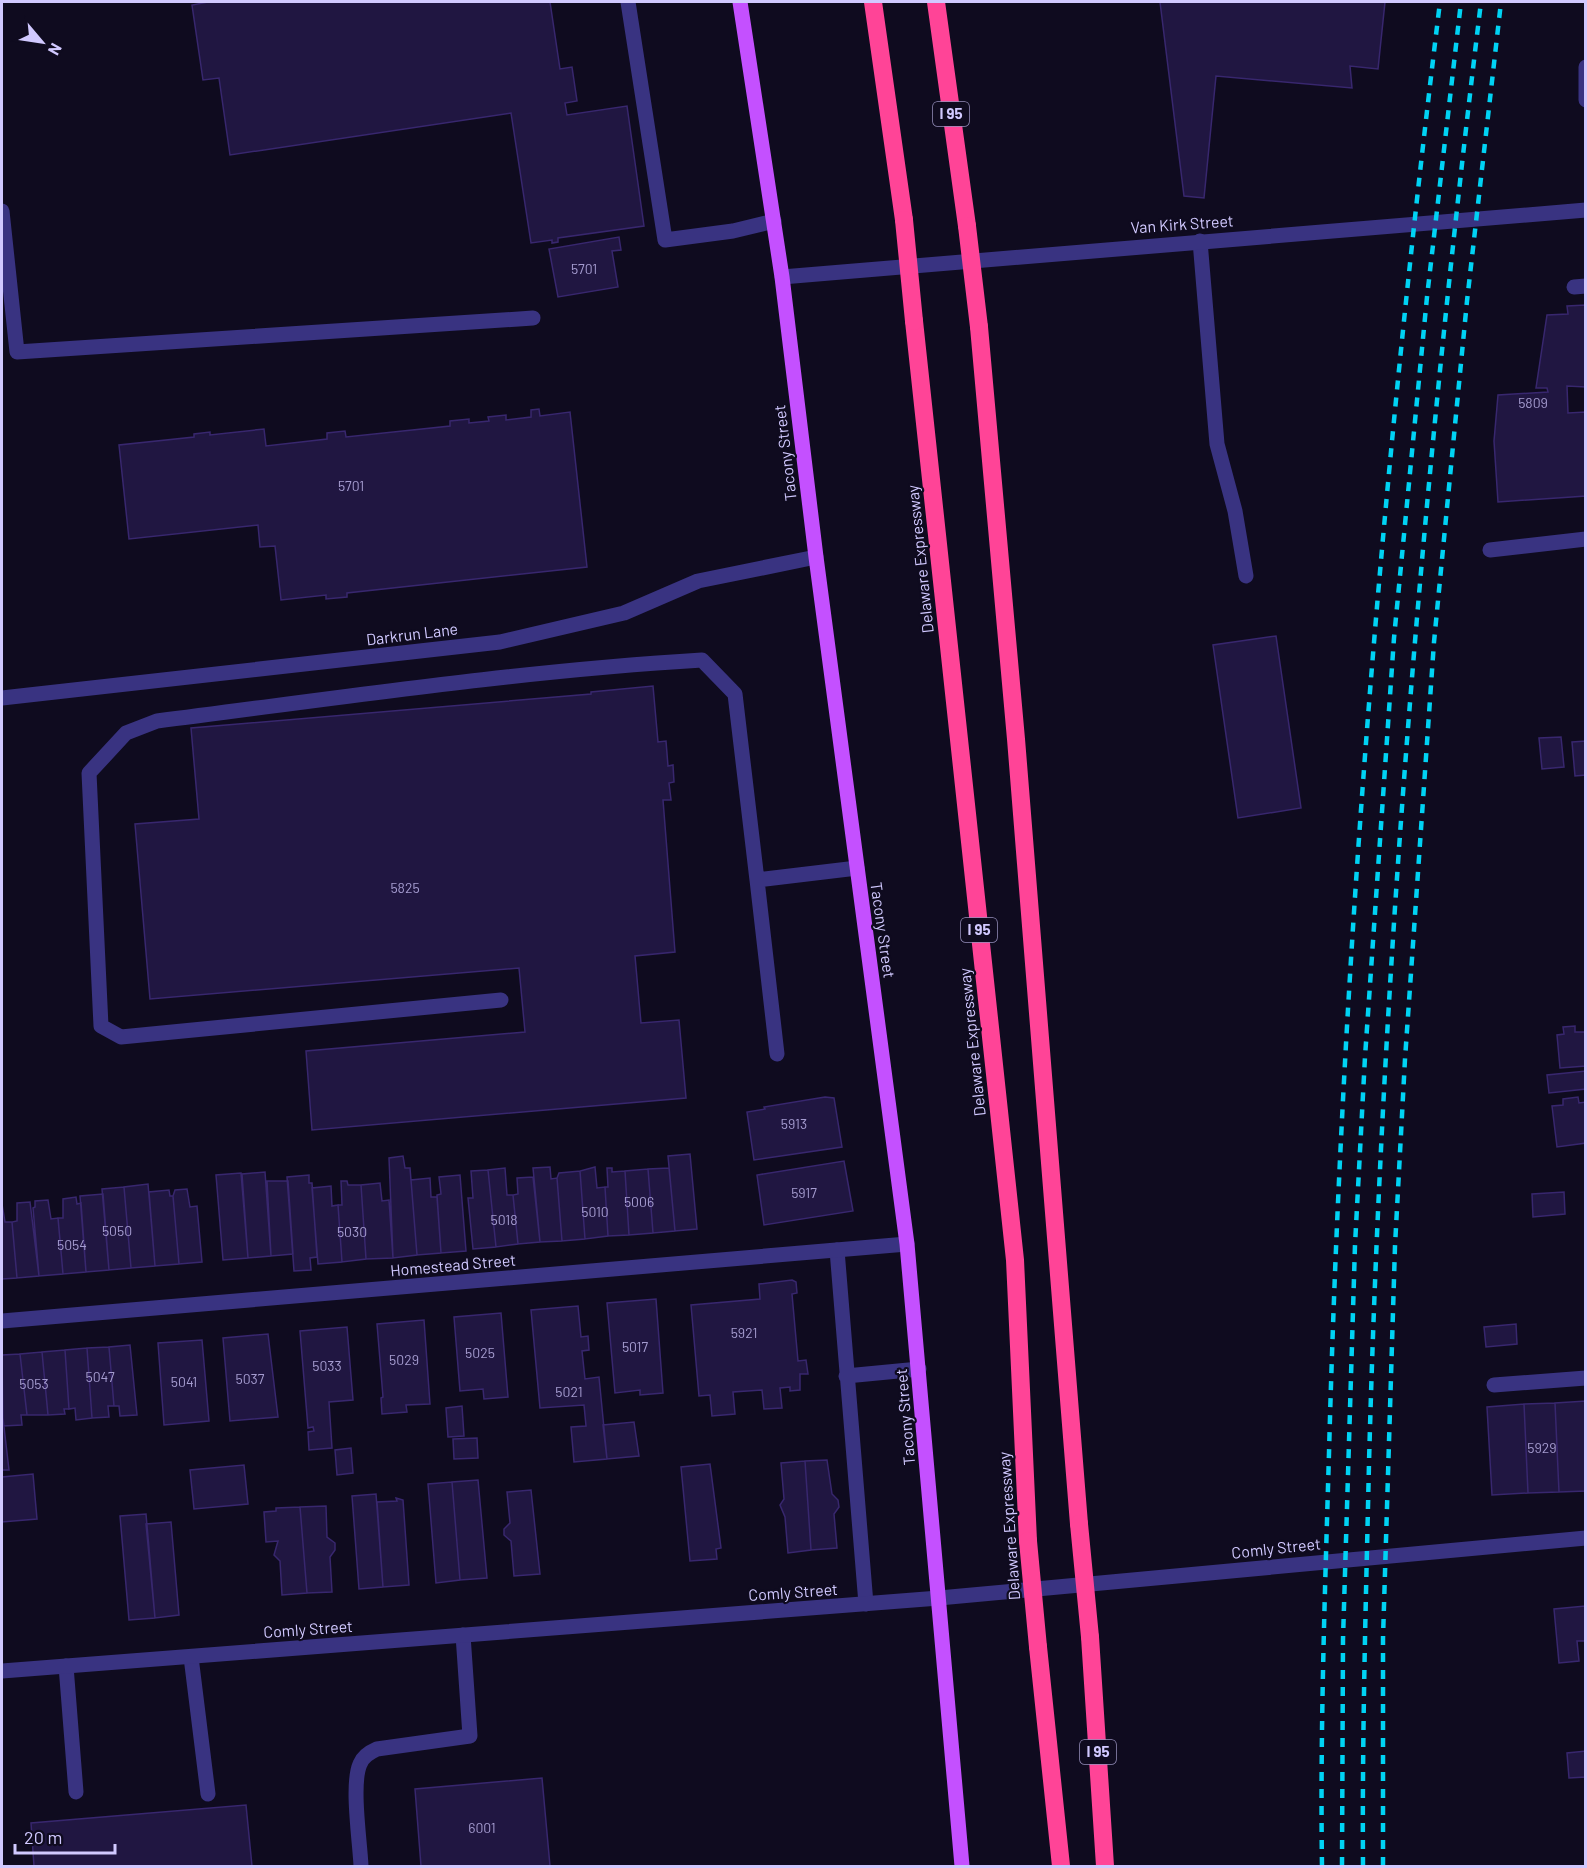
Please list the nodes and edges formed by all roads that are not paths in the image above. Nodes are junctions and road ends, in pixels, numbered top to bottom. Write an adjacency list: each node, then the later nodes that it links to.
1 (628, 2): 9 (street)
2 (740, 2): 9 (main road, Tacony Street)
3 (873, 2): 42 (highway, Delaware Expressway / I 95, bridge)
4 (936, 2): 43 (highway, I 95, bridge)
5 (1586, 67): 6 (street)
6 (1586, 100)
7 (2, 210): 13 (street)
8 (1586, 210): 10 (street, Van Kirk Street)
9 (774, 221): 11 (main road, Tacony Street)
10 (1200, 241): 11 (street, Van Kirk Street); 18 (street)
11 (782, 277): 17 (main road, Tacony Street)
12 (533, 318): 13 (street)
13 (17, 352): 14 (street)
14 (2, 353)
15 (1586, 539): 16 (street)
16 (1490, 550)
17 (816, 557): 19 (street, Darkrun Lane); 20 (main road, Tacony Street)
18 (1246, 576)
19 (2, 698)
20 (857, 868): 21 (street); 24 (main road, Tacony Street)
21 (757, 880): 22 (street); 23 (street)
22 (501, 1000)
23 (777, 1054)
24 (907, 1244): 25 (street, Homestead Street); 27 (main road, Tacony Street)
25 (837, 1250): 26 (street, Homestead Street); 28 (street)
26 (2, 1321)
27 (919, 1369): 28 (street); 32 (main road, Tacony Street)
28 (846, 1376): 33 (street)
29 (1586, 1378): 30 (street)
30 (1494, 1386)
31 (1586, 1538): 32 (street, Comly Street)
32 (939, 1599): 33 (street, Comly Street); 41 (main road, Tacony Street)
33 (866, 1604): 34 (street, Comly Street)
34 (463, 1635): 35 (street, Comly Street); 40 (street)
35 (191, 1657): 36 (street, Comly Street); 39 (street)
36 (66, 1666): 37 (street, Comly Street); 38 (street)
37 (2, 1671)
38 (76, 1792)
39 (208, 1794)
40 (361, 1866)
41 (962, 1866)
42 (1060, 1866)
43 (1105, 1866)

